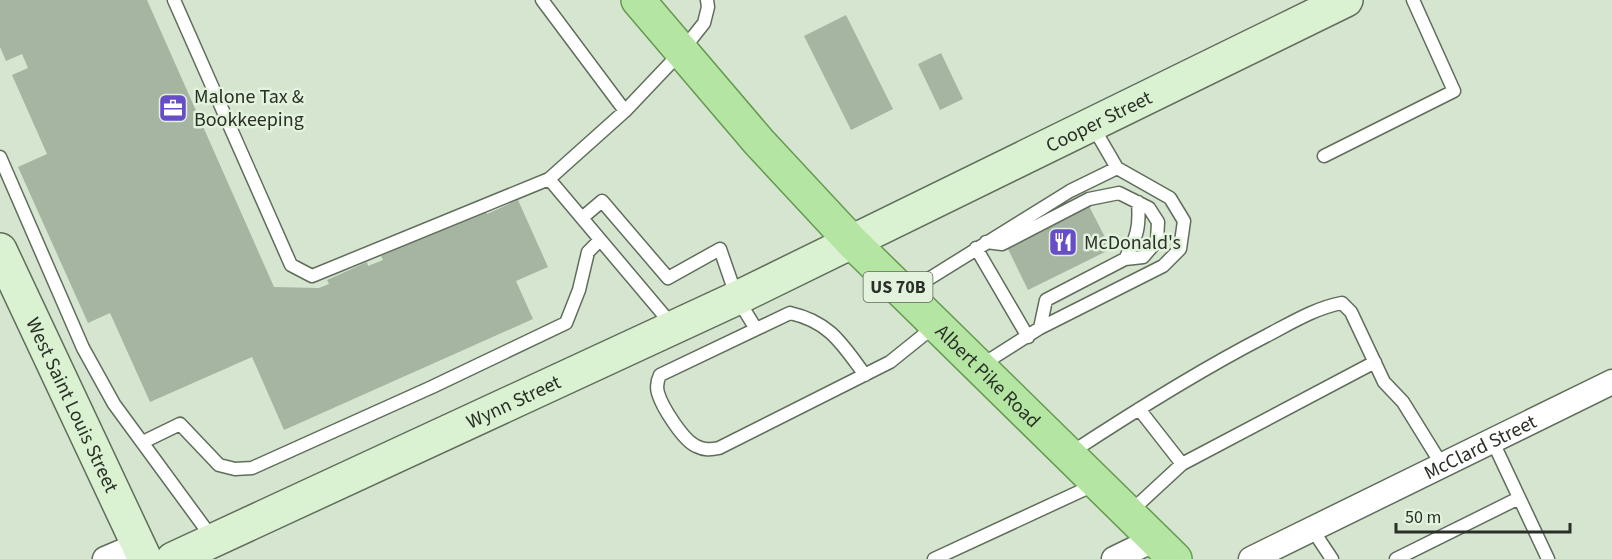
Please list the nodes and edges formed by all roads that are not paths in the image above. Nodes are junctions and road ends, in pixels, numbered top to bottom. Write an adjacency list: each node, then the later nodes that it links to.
1 (174, 0): 13 (lane)
2 (542, 0): 8 (lane)
3 (638, 0): 7 (main road, Albert Pike Road / US 70B)
4 (706, 0): 7 (lane)
5 (1346, 0): 9 (street, Cooper Street)
6 (1413, 0): 10 (lane)
7 (681, 52): 8 (lane); 17 (main road, Albert Pike Road / US 70B)
8 (625, 111): 13 (lane)
9 (1092, 124): 12 (lane); 17 (street, Cooper Street)
10 (1324, 156)
11 (0, 157): 34 (lane)
12 (1117, 168): 18 (lane); 25 (lane)
13 (549, 179): 15 (lane)
14 (1138, 202): 18 (lane); 20 (lane); 20 (lane)
15 (582, 218): 16 (lane); 22 (lane)
16 (600, 240): 24 (lane); 34 (lane)
17 (852, 242): 21 (main road, Albert Pike Road / US 70B); 22 (street, Wynn Street)
18 (981, 245): 21 (lane); 27 (lane)
19 (0, 250): 44 (street, West Saint Louis Street)
20 (1125, 260): 25 (lane)
21 (905, 294): 23 (main road, Albert Pike Road / US 70B)
22 (737, 298): 24 (street, Wynn Street); 26 (lane)
23 (936, 324): 29 (main road, Albert Pike Road / US 70B); 30 (lane)
24 (673, 326): 42 (street, Wynn Street)
25 (1040, 328): 27 (lane)
26 (756, 329): 30 (lane); 30 (lane)
27 (1028, 337): 29 (lane)
28 (1375, 362): 32 (lane); 36 (lane); 37 (lane)
29 (979, 367): 35 (main road, Albert Pike Road / US 70B)
30 (865, 375)
31 (1612, 382): 33 (street, McClard Street)
32 (1139, 408): 35 (lane); 36 (lane)
33 (1492, 441): 37 (street, McClard Street); 39 (lane)
34 (143, 442): 42 (lane)
35 (1068, 454): 38 (main road, Albert Pike Road / US 70B)
36 (1182, 465): 40 (lane)
37 (1442, 465): 41 (street, McClard Street)
38 (1098, 483): 40 (main road, Albert Pike Road / US 70B); 47 (lane)
39 (1519, 498): 51 (lane); 52 (lane)
40 (1129, 514): 43 (main road, Albert Pike Road / US 70B)
41 (1312, 529): 49 (street, McClard Street); 50 (lane)
42 (214, 540): 46 (street, Wynn Street)
43 (1165, 549): 48 (street)
44 (142, 552): 45 (street)
45 (105, 559)
46 (173, 559)
47 (934, 559)
48 (1114, 559)
49 (1251, 559)
50 (1332, 559)
51 (1396, 559)
52 (1548, 559)

